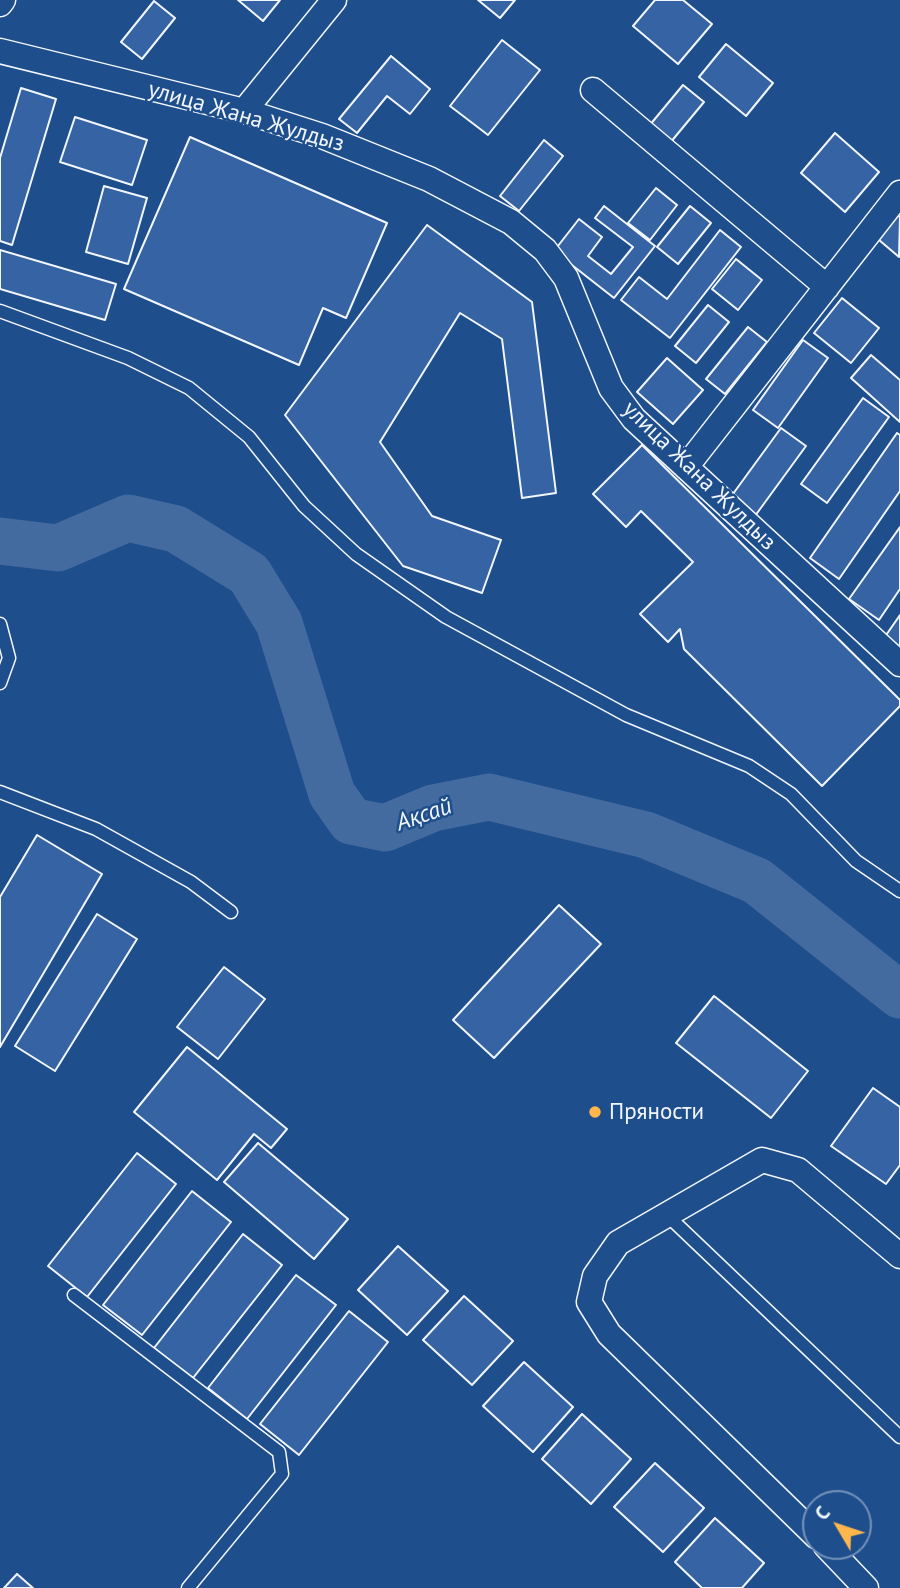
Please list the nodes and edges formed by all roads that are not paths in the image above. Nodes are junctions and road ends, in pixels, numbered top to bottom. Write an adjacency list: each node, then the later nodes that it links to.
1 (334, 0): 4 (street)
2 (0, 51): 4 (street, улица Жана Жулдыз)
3 (593, 90): 6 (street)
4 (244, 111): 8 (street, улица Жана Жулдыз)
5 (900, 193): 6 (street)
6 (827, 287): 8 (street)
7 (0, 311): 13 (lane)
8 (687, 467): 10 (street, улица Жана Жулдыз)
9 (0, 624): 11 (lane)
10 (900, 664)
11 (0, 683)
12 (0, 792): 14 (lane)
13 (900, 891)
14 (231, 912)
15 (667, 1214): 16 (street); 18 (lane); 19 (street)
16 (900, 1256)
17 (74, 1296): 21 (lane)
18 (900, 1437)
19 (802, 1522)
20 (840, 1560): 22 (street)
21 (188, 1588)
22 (866, 1588)

